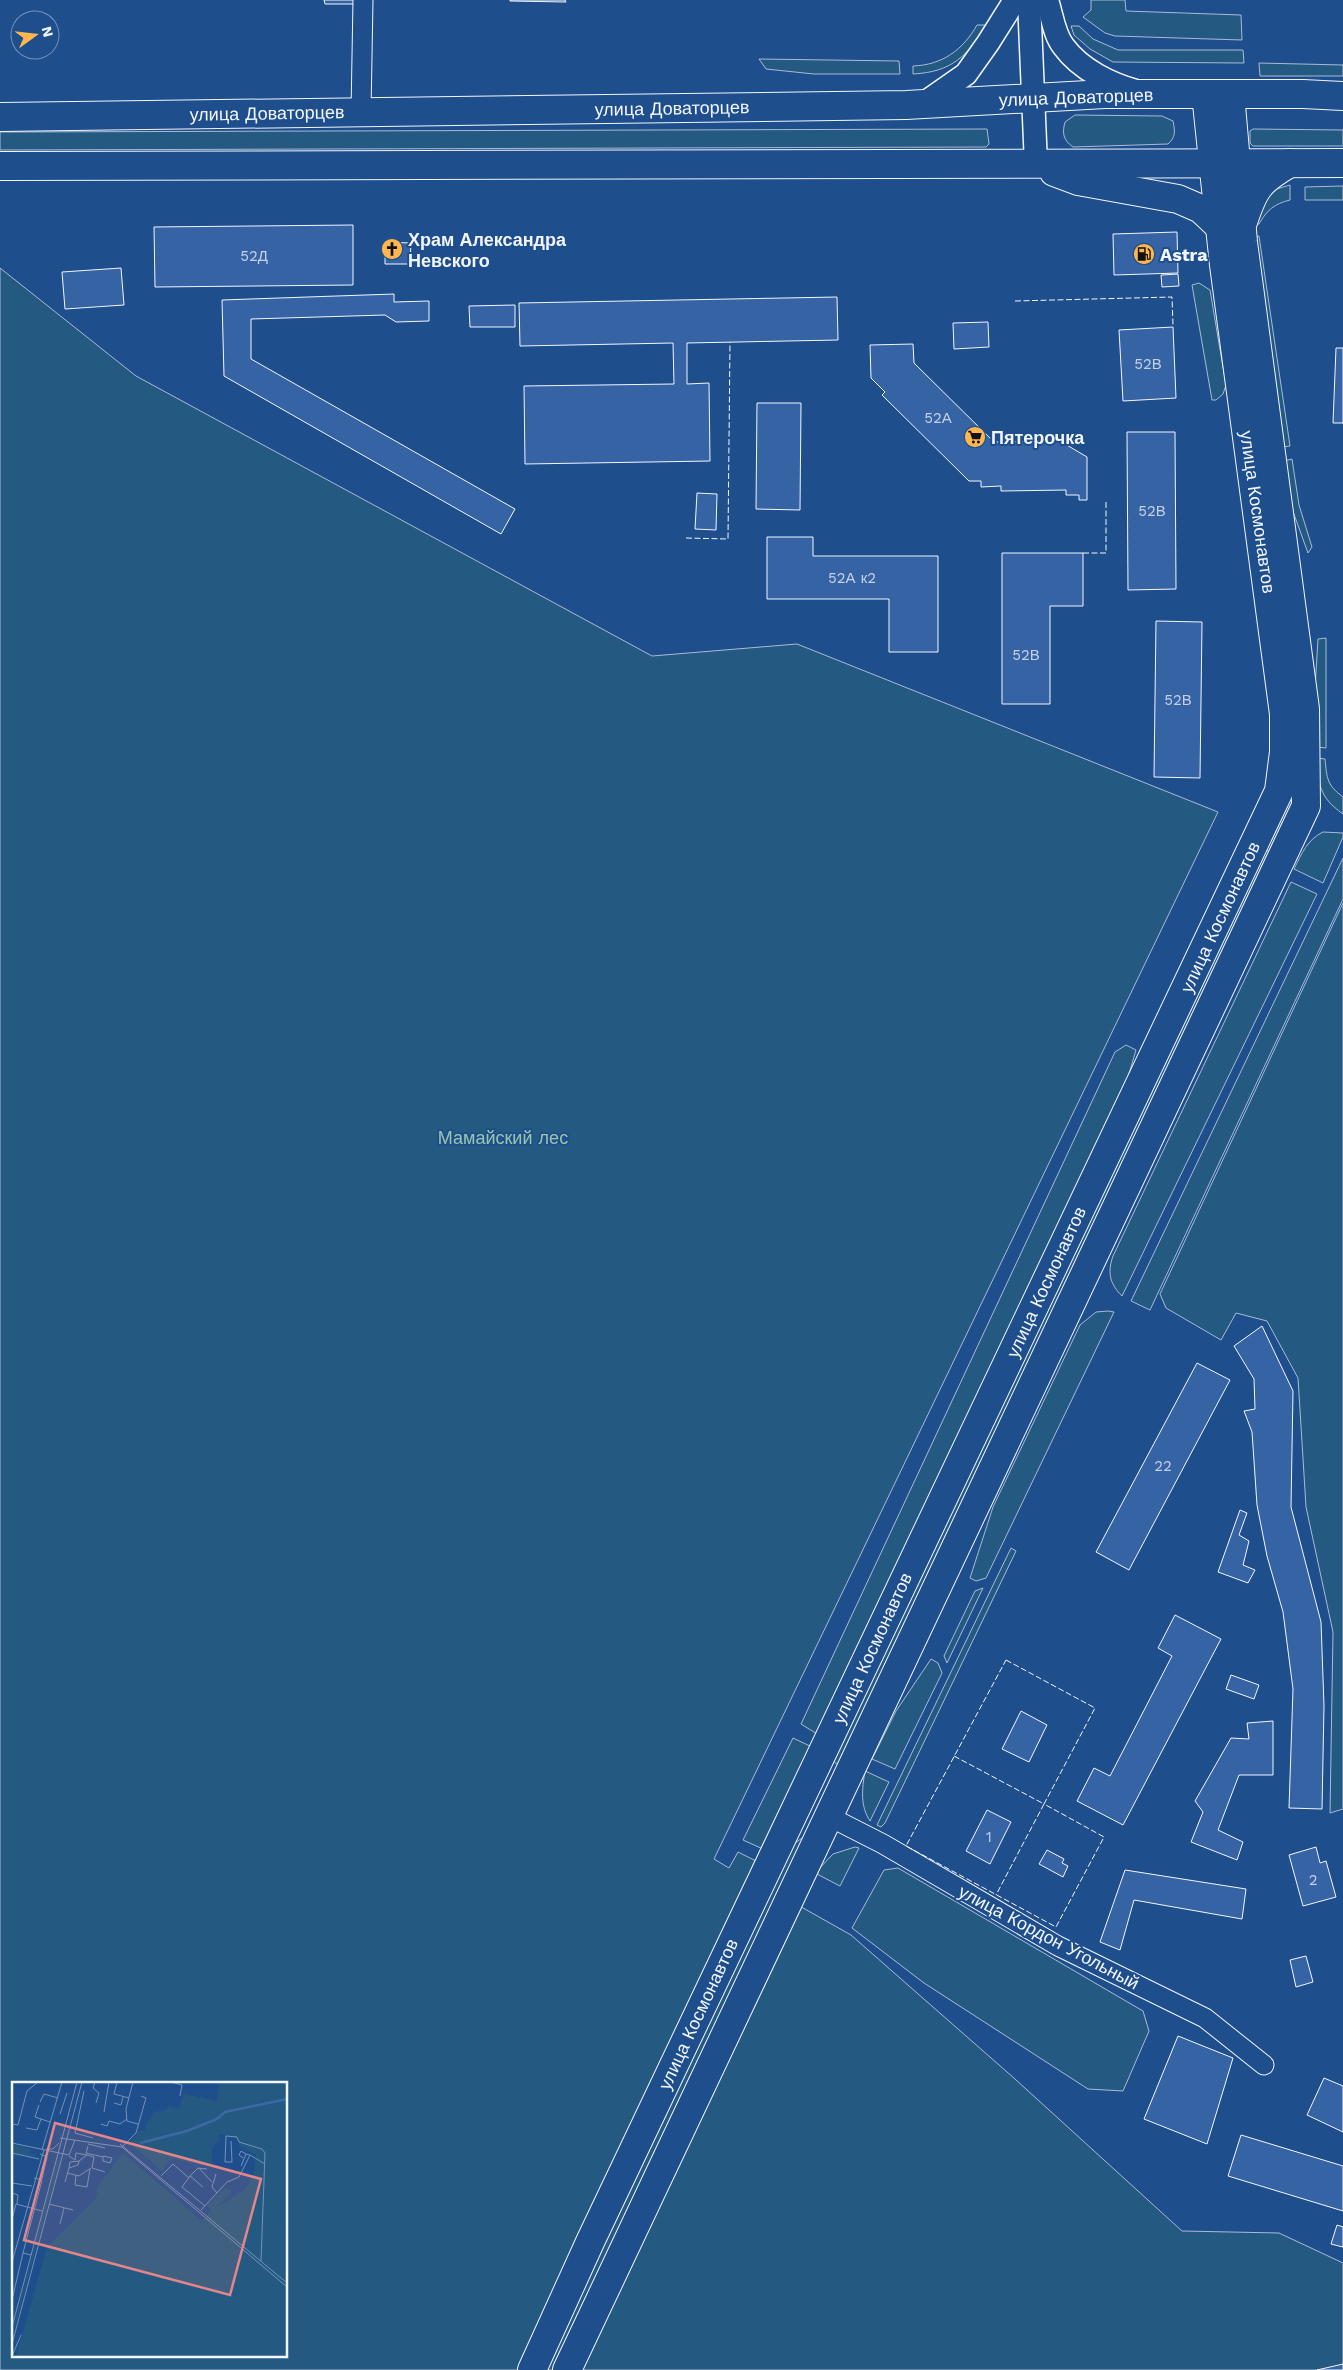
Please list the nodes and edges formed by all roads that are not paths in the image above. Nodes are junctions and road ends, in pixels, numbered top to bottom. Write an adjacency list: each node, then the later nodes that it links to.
1 (362, 0): 10 (street)
2 (1014, 0): 9 (street)
3 (1029, 0): 8 (street)
4 (1046, 0): 5 (street)
5 (1147, 94): 6 (main road, улица Доваторцев); 8 (main road, улица Доваторцев)
6 (1218, 94): 7 (main road, улица Доваторцев); 12 (main road); 12 (main road)
7 (1343, 96)
8 (1033, 98): 9 (main road, улица Доваторцев); 15 (street)
9 (923, 104): 10 (main road, улица Доваторцев)
10 (361, 112): 11 (main road, улица Доваторцев)
11 (0, 117)
12 (1219, 154): 13 (main road); 15 (main road); 17 (main road)
13 (1290, 163): 14 (main road); 17 (main road)
14 (1343, 163)
15 (1036, 165): 16 (main road); 17 (main road)
16 (0, 166)
17 (1231, 226): 18 (main road, улица Космонавтов); 20 (main road, улица Космонавтов)
18 (830, 1817): 19 (street, улица Кордон Угольный); 21 (main road, улица Космонавтов)
19 (1264, 2065)
20 (532, 2370)
21 (567, 2370)

